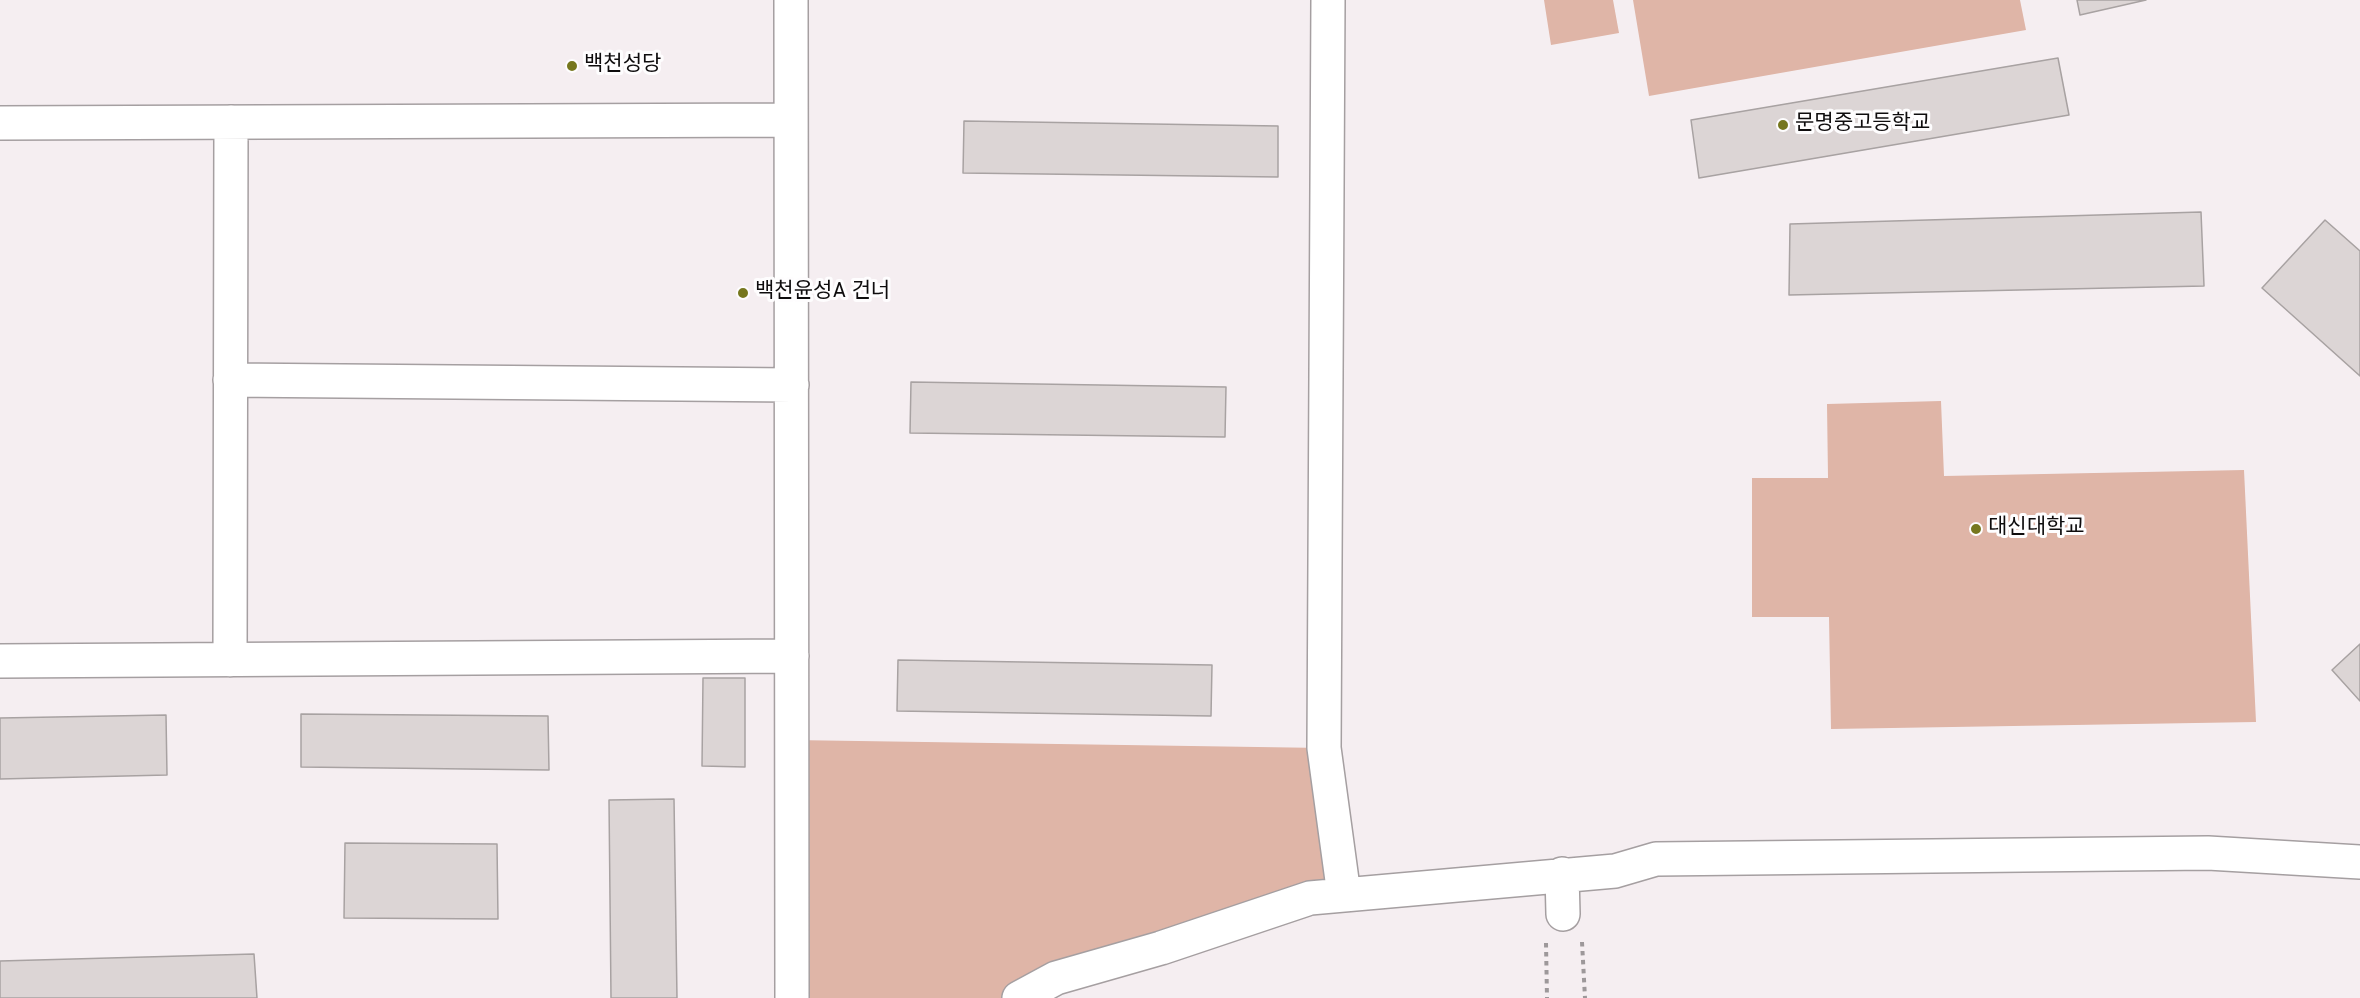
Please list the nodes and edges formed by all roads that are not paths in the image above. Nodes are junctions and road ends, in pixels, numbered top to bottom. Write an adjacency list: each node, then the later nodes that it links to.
1 (791, 0): 3 (street)
2 (1328, 0): 13 (street)
3 (791, 120): 4 (street); 7 (street)
4 (231, 122): 5 (street); 6 (street)
5 (0, 123)
6 (230, 380): 7 (street); 9 (street)
7 (792, 385): 8 (street)
8 (792, 656): 9 (street); 15 (street)
9 (230, 660): 10 (street)
10 (0, 661)
11 (2360, 862): 12 (street)
12 (1562, 874): 13 (street); 14 (street)
13 (1344, 895): 16 (street)
14 (1564, 931)
15 (792, 998)
16 (1019, 998)

